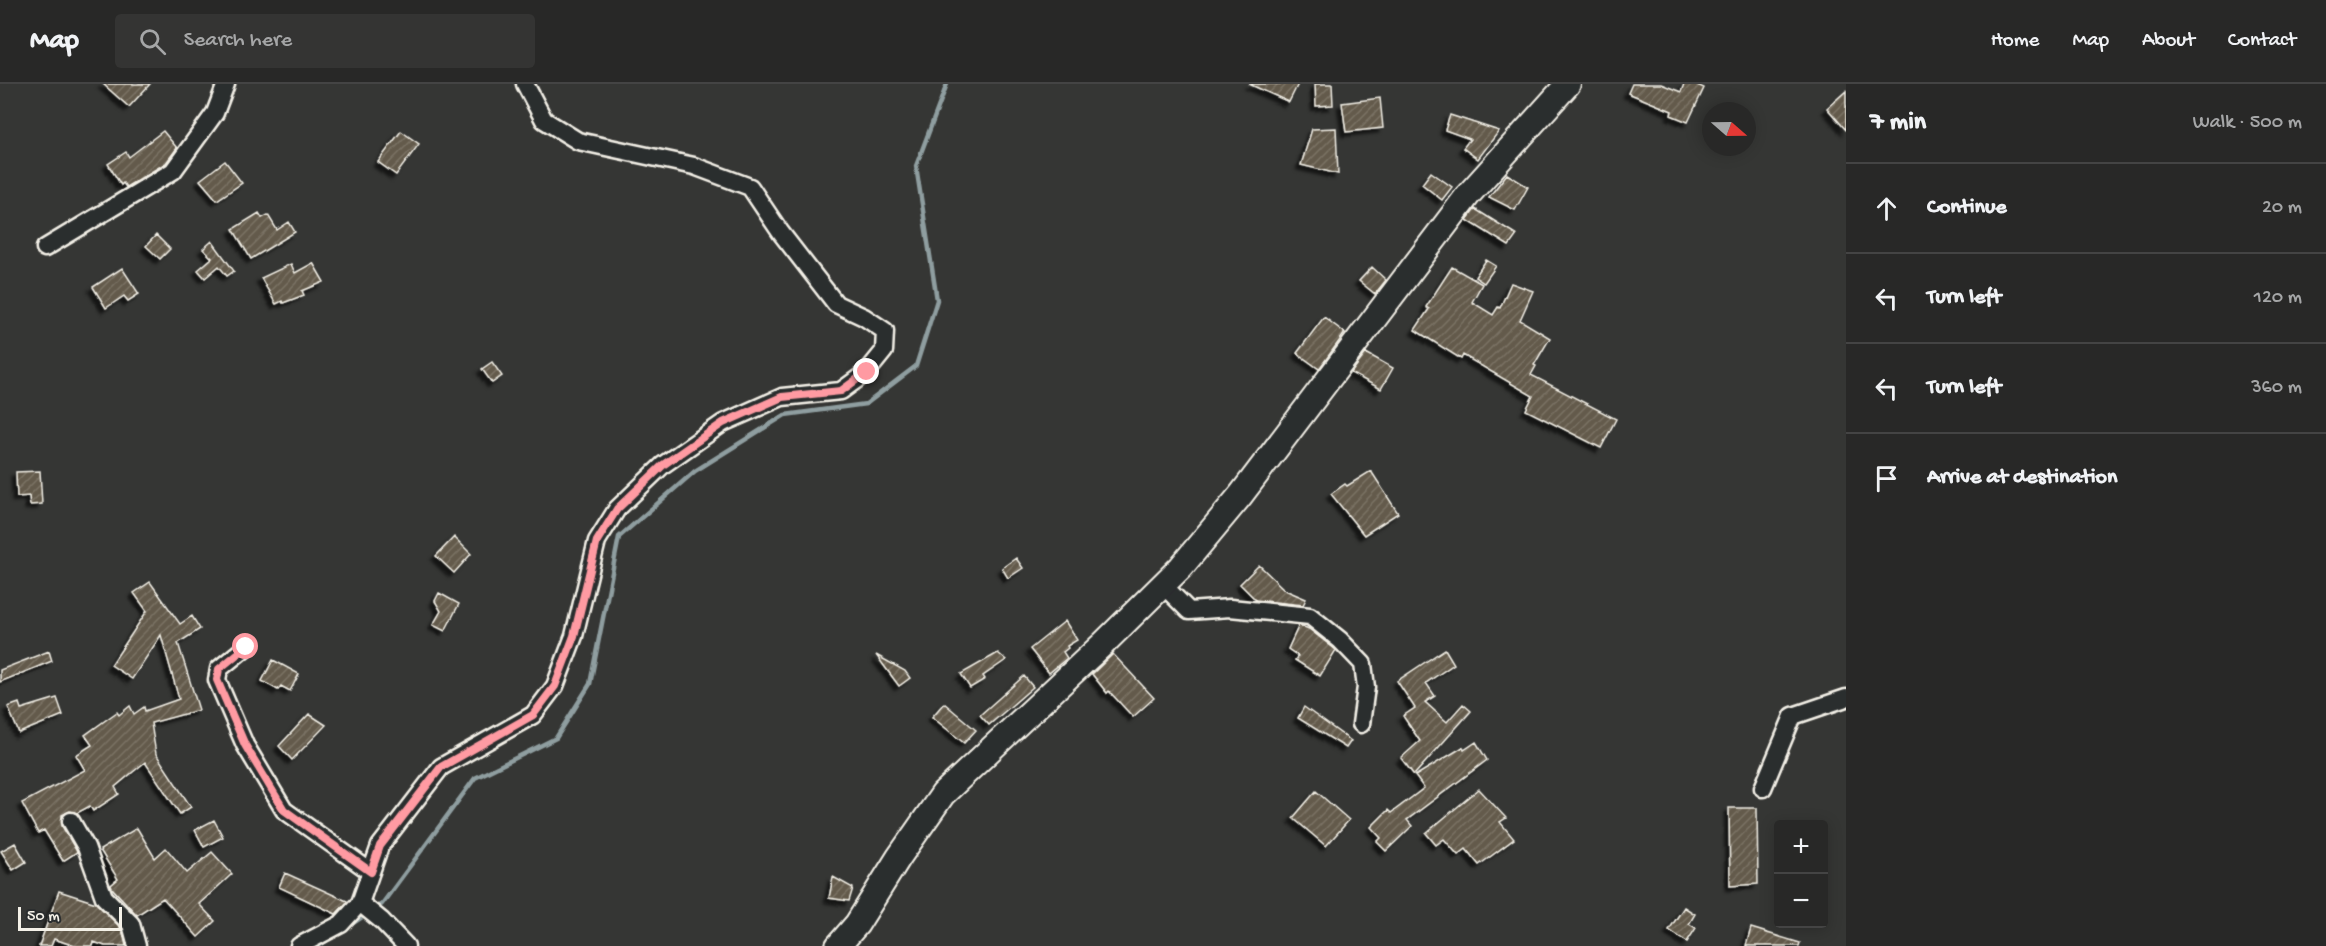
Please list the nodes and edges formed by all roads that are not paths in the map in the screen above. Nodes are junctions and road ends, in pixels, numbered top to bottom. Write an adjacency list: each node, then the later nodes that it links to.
1 (226, 84): 4 (street)
2 (525, 84): 11 (street)
3 (1568, 84): 5 (street)
4 (45, 248)
5 (1163, 585): 8 (street); 16 (street)
6 (246, 647): 11 (street)
7 (1846, 698): 9 (street)
8 (1361, 724)
9 (1763, 788)
10 (71, 821): 13 (street)
11 (371, 872): 12 (street)
12 (364, 906): 14 (street); 15 (street)
13 (137, 946)
14 (299, 946)
15 (406, 946)
16 (838, 946)

